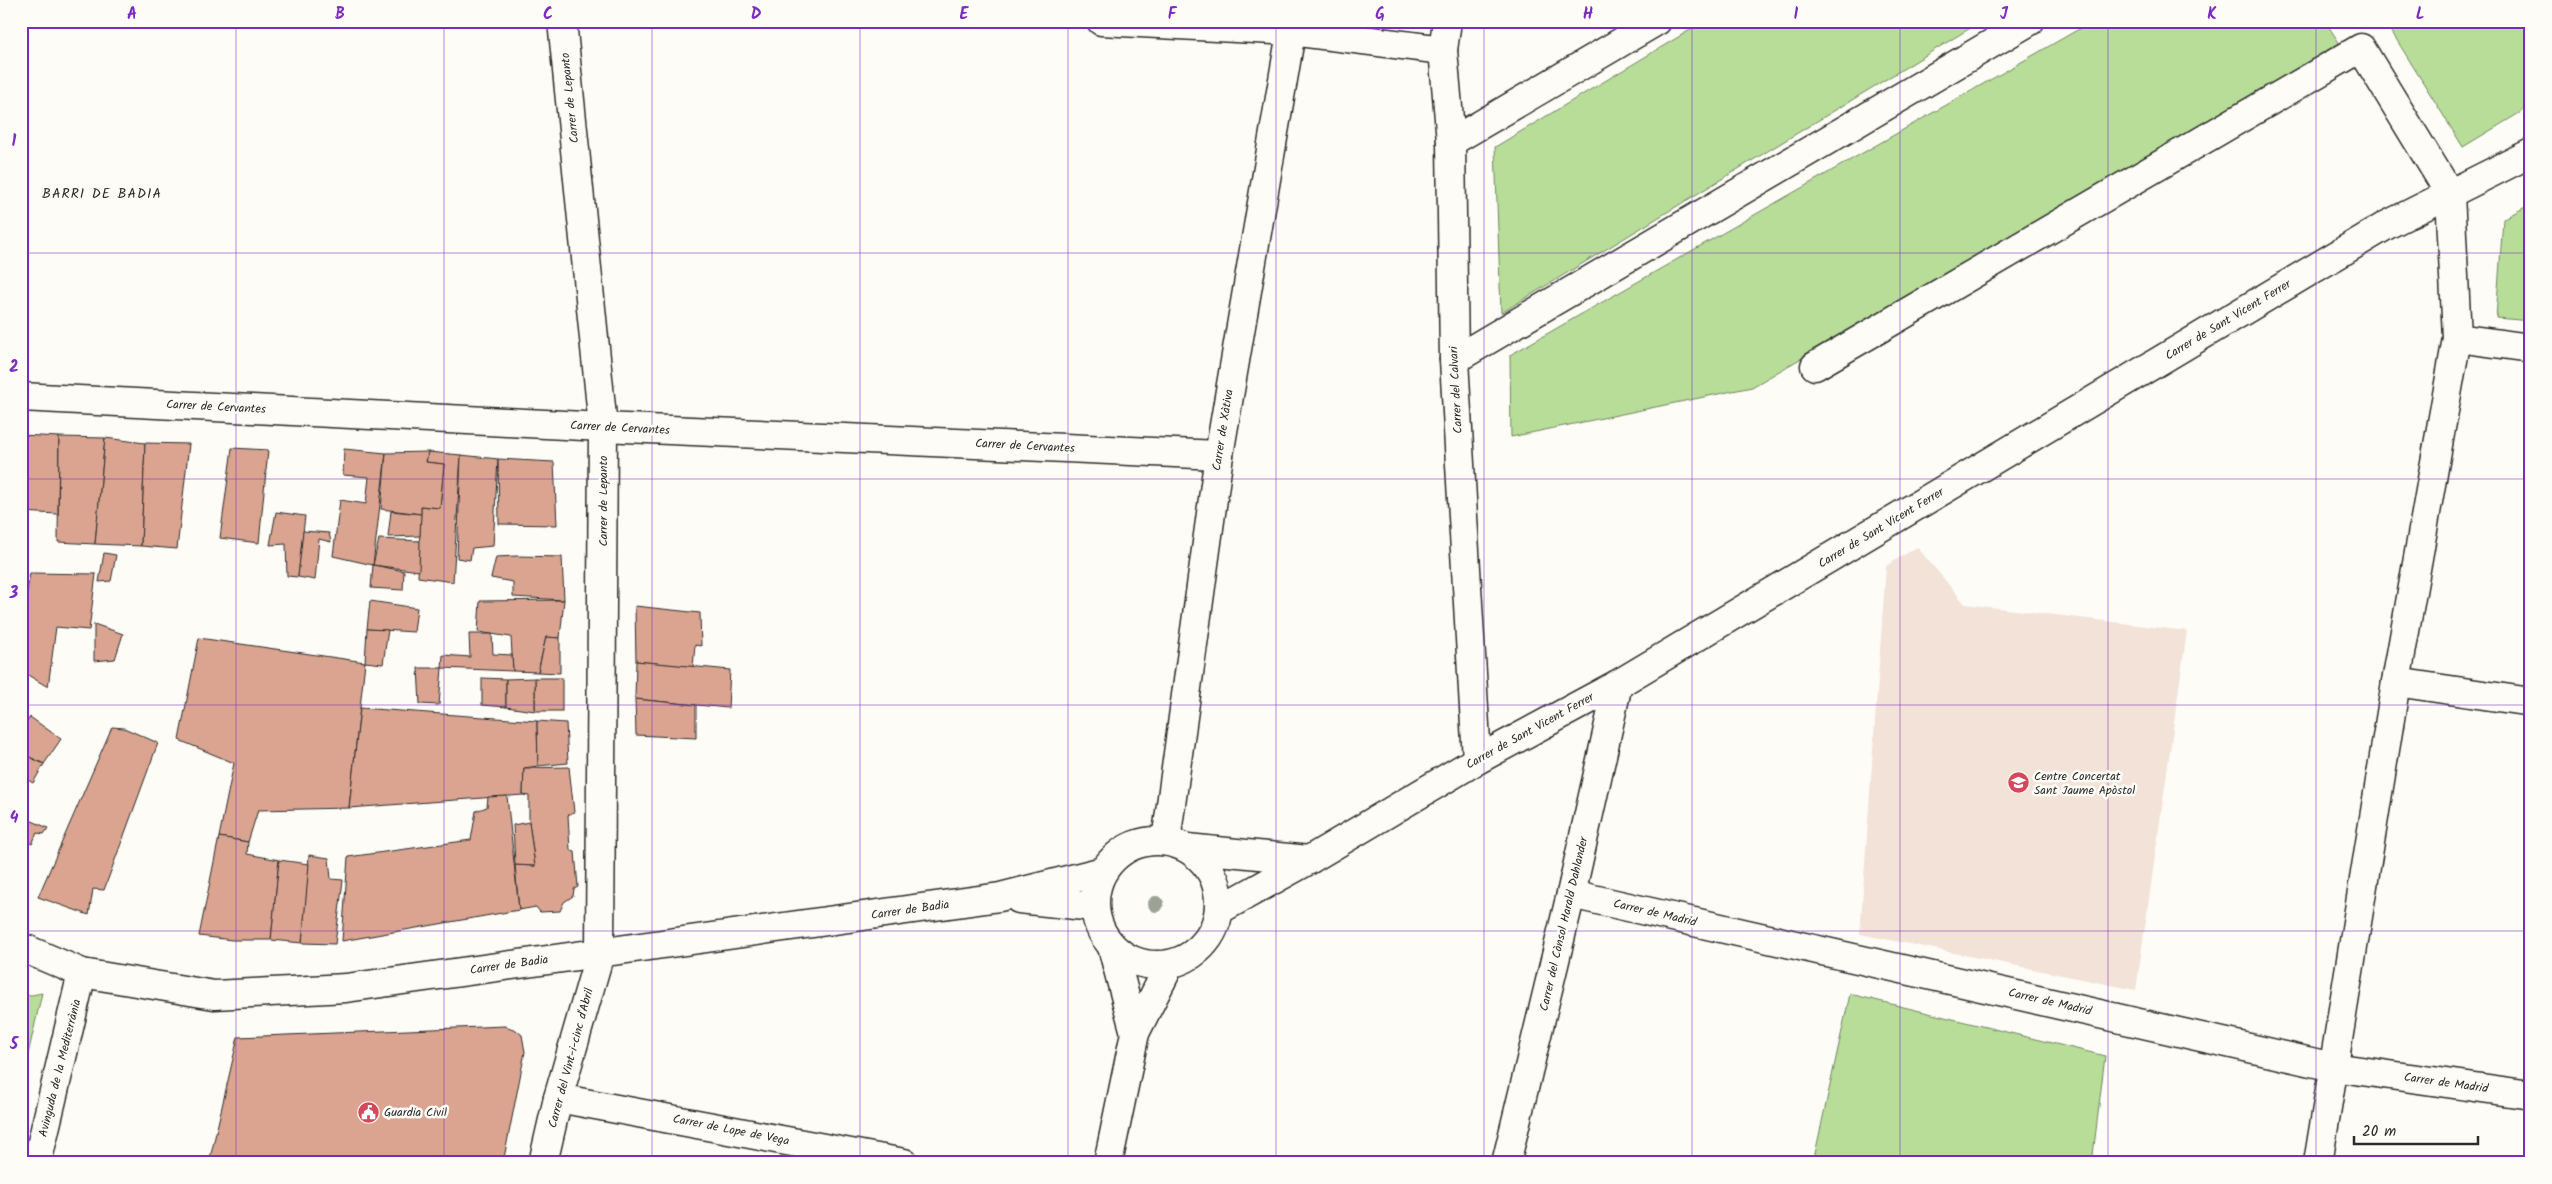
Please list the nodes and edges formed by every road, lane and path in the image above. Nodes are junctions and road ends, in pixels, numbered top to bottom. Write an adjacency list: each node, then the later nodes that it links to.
1 (562, 21): 16 (street, Carrer de Lepanto)
2 (1101, 21): 6 (street)
3 (1447, 21): 7 (street, Carrer del Calvari)
4 (1657, 21): 8 (street)
5 (2030, 21): 13 (street)
6 (1292, 26): 7 (street); 17 (street, Carrer de Xàtiva)
7 (1443, 50): 8 (street, Carrer del Calvari)
8 (1451, 142): 13 (street, Carrer del Calvari)
9 (2531, 153): 10 (street, Carrer de Sant Vicent Ferrer)
10 (2450, 194): 11 (street); 14 (street); 19 (street, Carrer de Sant Vicent Ferrer)
11 (2457, 338): 12 (street); 18 (street)
12 (2531, 348)
13 (1454, 360): 21 (street, Carrer del Calvari)
14 (1815, 366)
15 (21, 397): 16 (street, Carrer de Cervantes)
16 (604, 427): 17 (street, Carrer de Cervantes); 31 (street, Carrer de Lepanto)
17 (1219, 455): 22 (street, Carrer de Xàtiva)
18 (2396, 682): 20 (street); 35 (street)
19 (1618, 684): 21 (street, Carrer de Sant Vicent Ferrer); 25 (street, Carrer del Cònsol Harald Dahlander)
20 (2531, 702)
21 (1477, 760): 23 (street, Carrer de Sant Vicent Ferrer)
22 (1176, 845): 23 (street); 24 (street); 28 (street)
23 (1309, 860): 28 (street, Carrer de Sant Vicent Ferrer)
24 (1103, 871): 26 (street, Carrer de Badia); 27 (street)
25 (1572, 894): 35 (street, Carrer de Madrid); 42 (street, Carrer del Cònsol Harald Dahlander)
26 (1000, 897): 27 (street, Carrer de Badia); 31 (street, Carrer de Badia)
27 (1094, 907): 30 (street)
28 (1219, 910): 32 (street)
29 (21, 947): 33 (street, Carrer de Badia)
30 (1112, 947): 32 (street); 34 (street)
31 (600, 953): 33 (street, Carrer de Badia); 37 (street, Carrer del Vint-i-cinc d'Abril)
32 (1169, 966): 34 (street)
33 (82, 973): 38 (street, Avinguda de la Mediterrània)
34 (1135, 1034): 41 (street)
35 (2333, 1067): 36 (street, Carrer de Madrid); 43 (street)
36 (2531, 1096)
37 (558, 1098): 39 (street, Carrer del Vint-i-cinc d'Abril); 40 (street, Carrer de Lope de Vega)
38 (37, 1163)
39 (543, 1163)
40 (904, 1163)
41 (1108, 1163)
42 (1506, 1163)
43 (2318, 1163)

